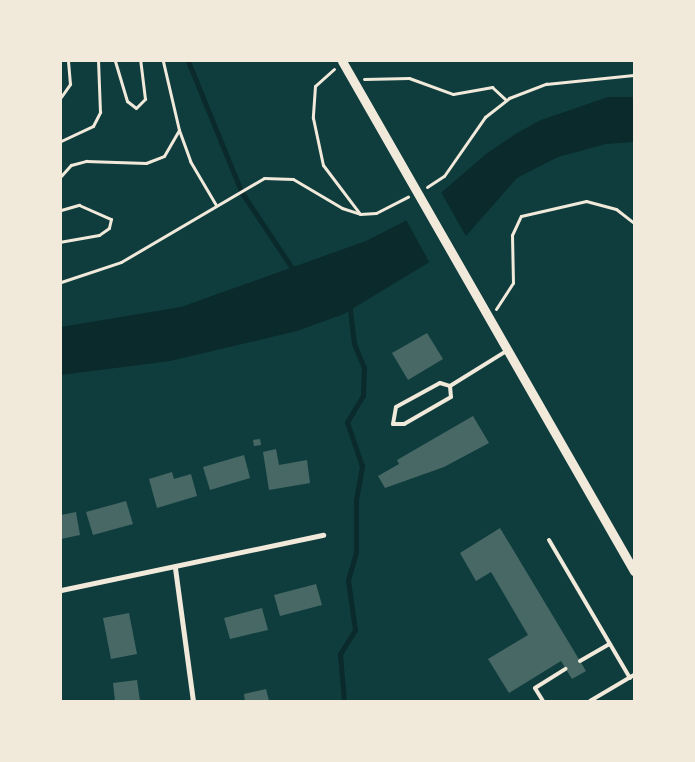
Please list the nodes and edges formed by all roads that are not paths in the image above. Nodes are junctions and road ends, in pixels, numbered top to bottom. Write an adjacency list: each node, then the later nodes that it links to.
1 (343, 62): 2 (street)
2 (508, 350): 3 (lane); 7 (street)
3 (450, 386): 3 (lane)
4 (323, 535): 6 (street)
5 (549, 540): 9 (lane)
6 (175, 568): 8 (street); 13 (street)
7 (634, 571)
8 (61, 590)
9 (610, 644): 10 (lane); 12 (lane)
10 (580, 661)
11 (566, 669): 14 (lane)
12 (632, 676): 15 (lane)
13 (194, 701)
14 (543, 701)
15 (590, 701)

